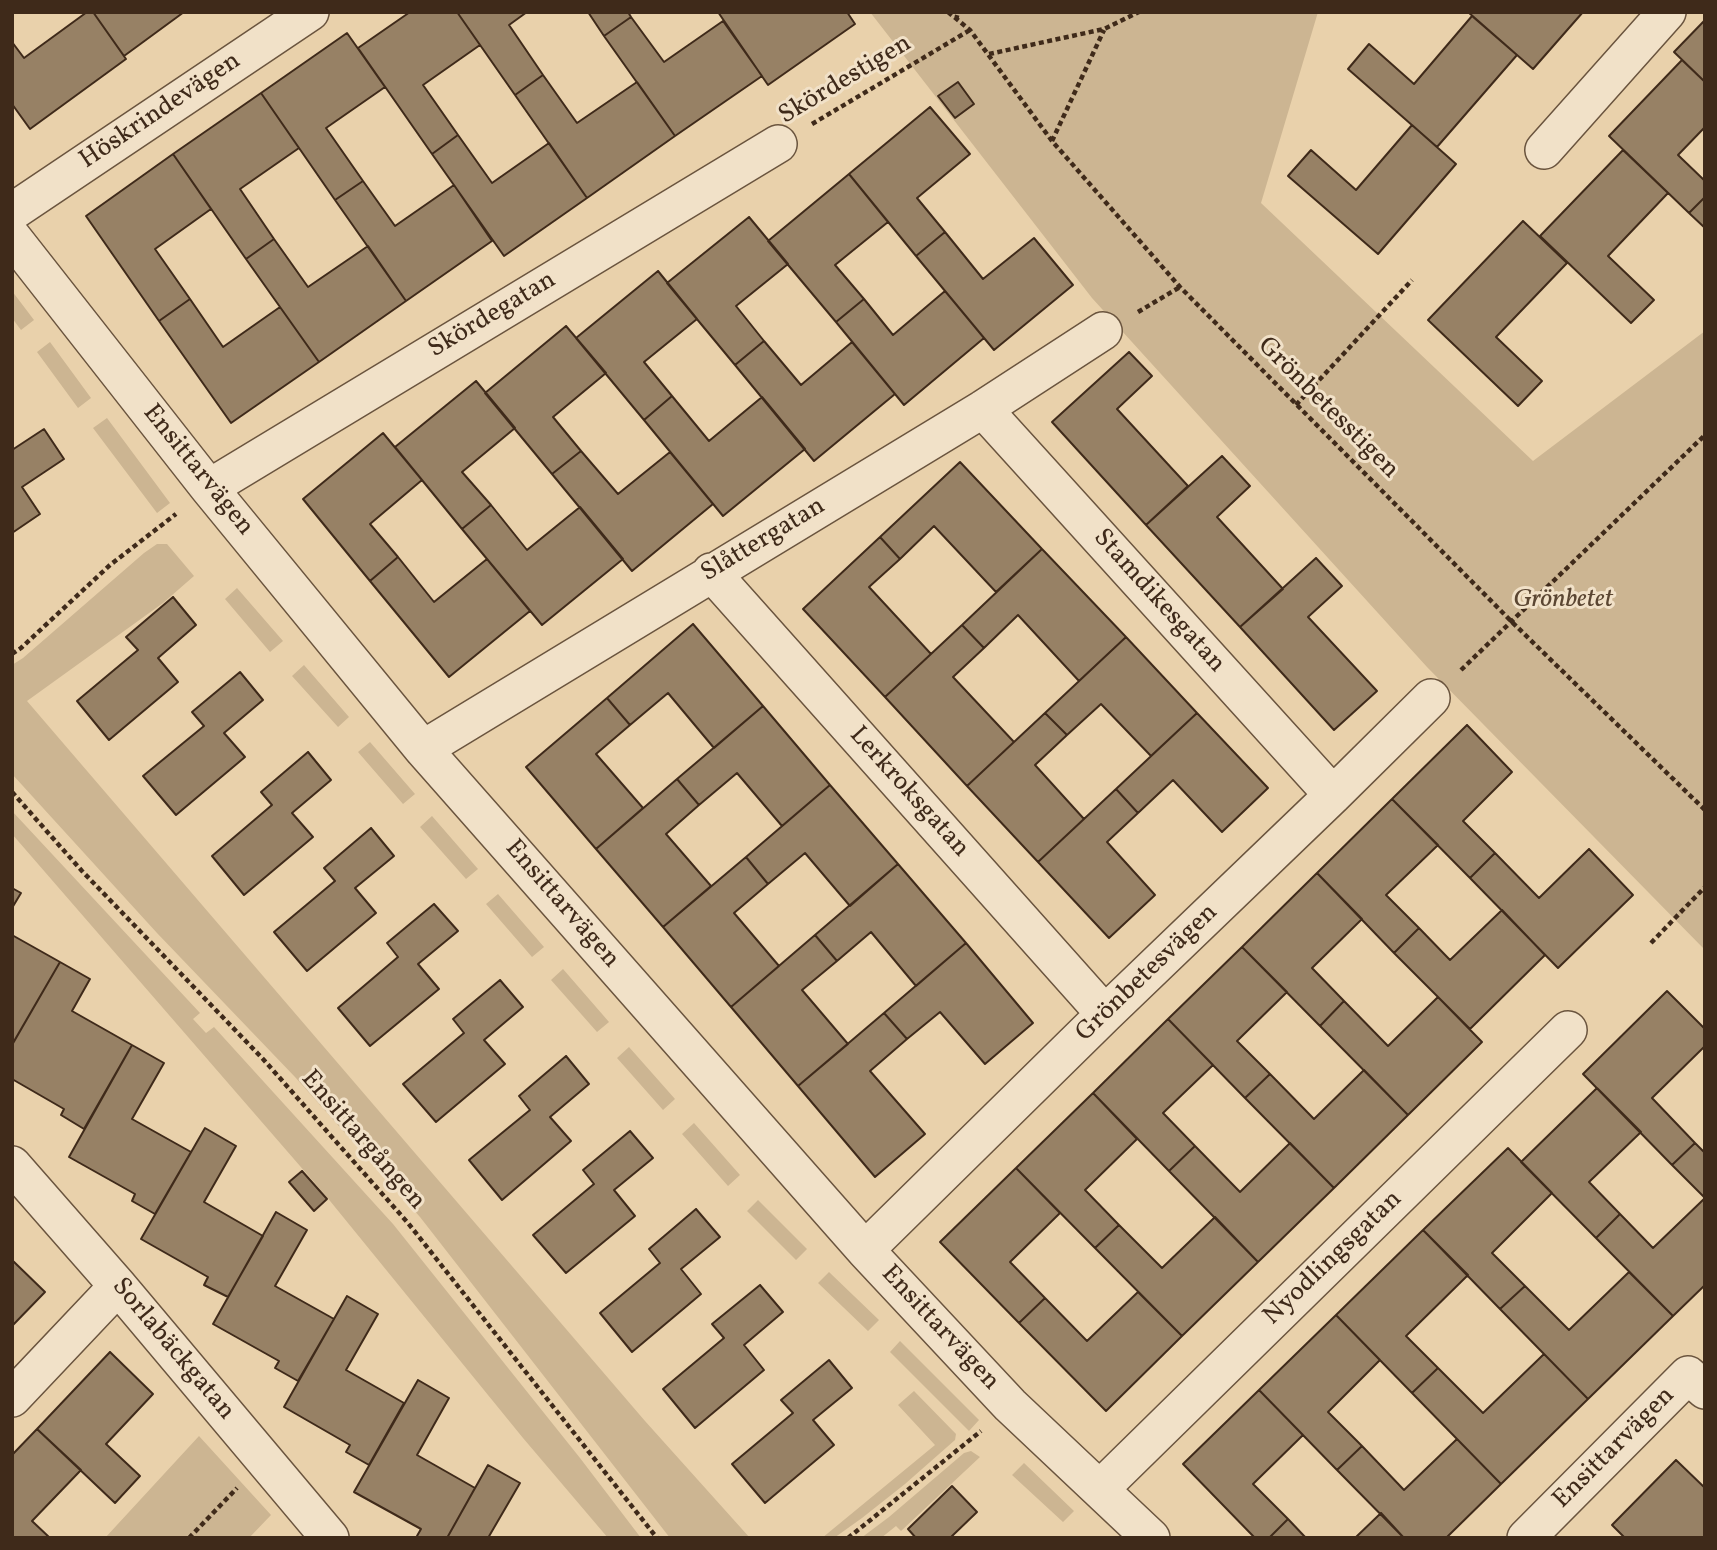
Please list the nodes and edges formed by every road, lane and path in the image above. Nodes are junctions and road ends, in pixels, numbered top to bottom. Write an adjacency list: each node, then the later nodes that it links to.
1 (310, 12): 13 (street, Höskrindevägen)
2 (948, 12): 6 (path, Grönbetesstigen)
3 (958, 12): 6 (path)
4 (1139, 12): 7 (path)
5 (1667, 12): 12 (street)
6 (956, 20): 8 (path, Grönbetesstigen)
7 (1104, 29): 9 (path); 10 (path)
8 (970, 30): 9 (path, Grönbetesstigen); 11 (path, Skördestigen)
9 (989, 54): 10 (path, Grönbetesstigen)
10 (1052, 141): 16 (path, Grönbetesstigen)
11 (778, 144): 21 (street, Skördegatan)
12 (1544, 150)
13 (12, 212)
14 (12, 237): 21 (street, Ensittarvägen)
15 (1412, 280): 18 (path)
16 (1180, 287): 17 (path); 18 (path, Grönbetesstigen)
17 (1103, 331): 19 (street, Slåttergatan)
18 (1296, 405): 23 (path, Grönbetesstigen)
19 (983, 408): 22 (street, Slåttergatan); 28 (street, Stamdikesgatan)
20 (1705, 435): 23 (path)
21 (209, 488): 24 (path); 26 (street, Ensittarvägen)
22 (711, 572): 26 (street, Slåttergatan); 32 (street, Lerkroksgatan)
23 (1512, 622): 25 (path); 29 (path, Grönbetesstigen)
24 (12, 654)
25 (1431, 698): 28 (street, Grönbetesvägen)
26 (423, 749): 35 (street, Ensittarvägen)
27 (12, 792): 44 (path, Ensittargången)
28 (1334, 795): 32 (street, Grönbetesvägen)
29 (1705, 810)
30 (1705, 887): 31 (path)
31 (1651, 943)
32 (1105, 1014): 35 (street, Grönbetesvägen)
33 (1568, 1030): 41 (street, Nyodlingsgatan)
34 (12, 1165): 36 (street, Sorlabäckgatan)
35 (866, 1250): 39 (street, Ensittarvägen)
36 (118, 1286): 38 (street); 40 (street, Sorlabäckgatan)
37 (1705, 1390): 47 (street, Ensittarvägen)
38 (12, 1398)
39 (1010, 1405): 41 (street, Ensittarvägen); 45 (path)
40 (265, 1459): 42 (path); 43 (street, Sorlabäckgatan)
41 (1100, 1489): 46 (street, Ensittarvägen)
42 (189, 1538)
43 (330, 1538)
44 (657, 1538)
45 (848, 1538)
46 (1151, 1538)
47 (1526, 1538)

